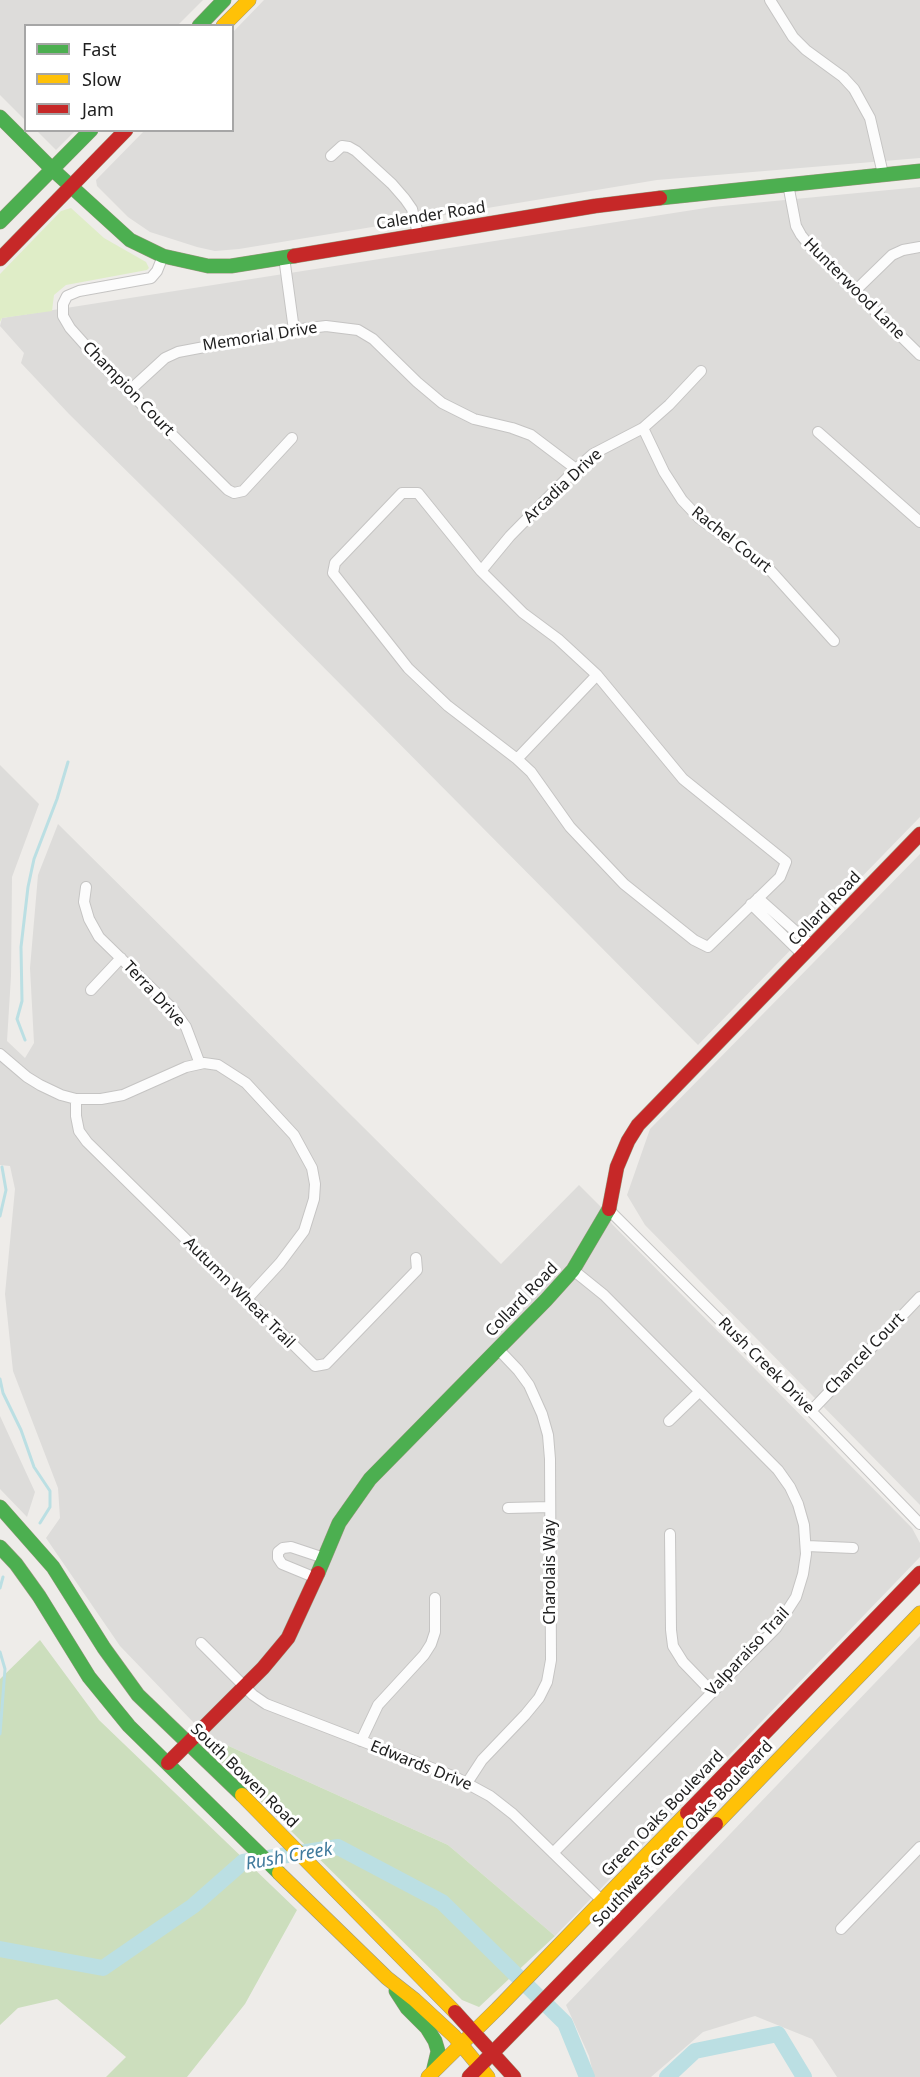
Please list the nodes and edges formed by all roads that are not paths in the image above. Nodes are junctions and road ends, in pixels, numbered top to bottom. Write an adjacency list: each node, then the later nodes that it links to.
1 (224, 0): 4 (main road)
2 (249, 0): 5 (main road)
3 (770, 0): 12 (street)
4 (201, 24)
5 (226, 24)
6 (0, 117): 10 (main road, Calender Road)
7 (89, 132): 10 (main road)
8 (124, 132): 14 (main road)
9 (331, 156): 16 (street)
10 (52, 169): 14 (main road, Calender Road); 15 (main road)
11 (920, 171): 12 (main road, Calender Road)
12 (883, 174): 13 (main road, Calender Road)
13 (788, 184): 16 (main road, Calender Road); 21 (street, Hunterwood Lane)
14 (72, 187): 18 (main road, Calender Road); 20 (main road)
15 (0, 222)
16 (418, 234): 19 (main road, Calender Road)
17 (920, 247): 21 (street)
18 (163, 256): 19 (main road, Calender Road); 25 (street, Champion Court)
19 (284, 257): 22 (street)
20 (0, 259)
21 (855, 291): 23 (street, Hunterwood Lane)
22 (294, 330): 25 (street, Memorial Drive); 29 (street, Memorial Drive)
23 (920, 355)
24 (701, 370): 26 (street, Arcadia Drive)
25 (129, 391): 28 (street, Champion Court)
26 (643, 428): 29 (street, Arcadia Drive); 32 (street, Rachel Court)
27 (818, 432): 30 (street)
28 (292, 438)
29 (576, 469): 31 (street, Arcadia Drive)
30 (920, 522)
31 (481, 571): 33 (street); 34 (street)
32 (834, 641)
33 (597, 675): 34 (street); 37 (street)
34 (517, 759): 37 (street)
35 (920, 834): 38 (main road, Collard Road)
36 (86, 886): 39 (street, Terra Drive)
37 (755, 901): 38 (street)
38 (807, 951): 44 (main road, Collard Road)
39 (120, 958): 40 (street, Terra Drive); 42 (street, Terra Drive)
40 (91, 990)
41 (0, 1054): 43 (street)
42 (200, 1064): 43 (street); 48 (street)
43 (76, 1099): 48 (street, Autumn Wheat Trail)
44 (609, 1210): 46 (main road, Collard Road); 51 (street, Rush Creek Drive)
45 (416, 1258): 48 (street, Autumn Wheat Trail)
46 (573, 1270): 49 (main road, Collard Road); 50 (street, Valparaiso Trail)
47 (920, 1297): 51 (street, Chancel Court)
48 (246, 1300)
49 (498, 1349): 54 (street, Charolais Way); 61 (main road, Collard Road)
50 (699, 1392): 52 (street); 58 (street, Valparaiso Trail)
51 (811, 1411): 56 (street, Rush Creek Drive)
52 (669, 1421)
53 (0, 1507): 70 (main road, South Bowen Road)
54 (550, 1507): 55 (street); 72 (street, Charolais Way)
55 (508, 1508)
56 (920, 1524)
57 (670, 1534): 68 (street)
58 (807, 1546): 60 (street); 68 (street, Valparaiso Trail)
59 (0, 1547): 71 (main road)
60 (853, 1548)
61 (324, 1558): 63 (main road, Collard Road); 63 (street)
62 (920, 1573): 75 (main road, Green Oaks Boulevard)
63 (316, 1578): 67 (main road, Collard Road)
64 (435, 1598): 69 (street)
65 (920, 1613): 76 (main road, Southwest Green Oaks Boulevard)
66 (201, 1643): 67 (street, Edwards Drive)
67 (244, 1687): 69 (street, Edwards Drive); 70 (main road, Collard Road)
68 (712, 1692): 74 (street, Valparaiso Trail)
69 (361, 1741): 72 (street, Edwards Drive)
70 (187, 1744): 71 (main road, Collard Road); 77 (main road, South Bowen Road)
71 (168, 1763): 79 (main road)
72 (467, 1782): 74 (street, Edwards Drive)
73 (920, 1847): 78 (street)
74 (553, 1853): 75 (street, Edwards Drive)
75 (602, 1900): 76 (street, Edwards Drive); 81 (main road, Green Oaks Boulevard)
76 (622, 1920): 83 (main road, Southwest Green Oaks Boulevard)
77 (367, 1922): 79 (main road); 81 (main road, South Bowen Road)
78 (841, 1929)
79 (348, 1940): 80 (main road)
80 (387, 1978): 82 (main road); 85 (main road)
81 (473, 2032): 82 (main road, Green Oaks Boulevard); 83 (main road, South Bowen Road)
82 (460, 2044): 84 (main road); 85 (main road, Green Oaks Boulevard)
83 (491, 2054): 84 (main road, Southwest Green Oaks Boulevard); 88 (main road, South Bowen Road)
84 (479, 2066): 86 (main road, Southwest Green Oaks Boulevard); 87 (main road)
85 (431, 2074)
86 (469, 2077)
87 (488, 2077)
88 (514, 2077)

